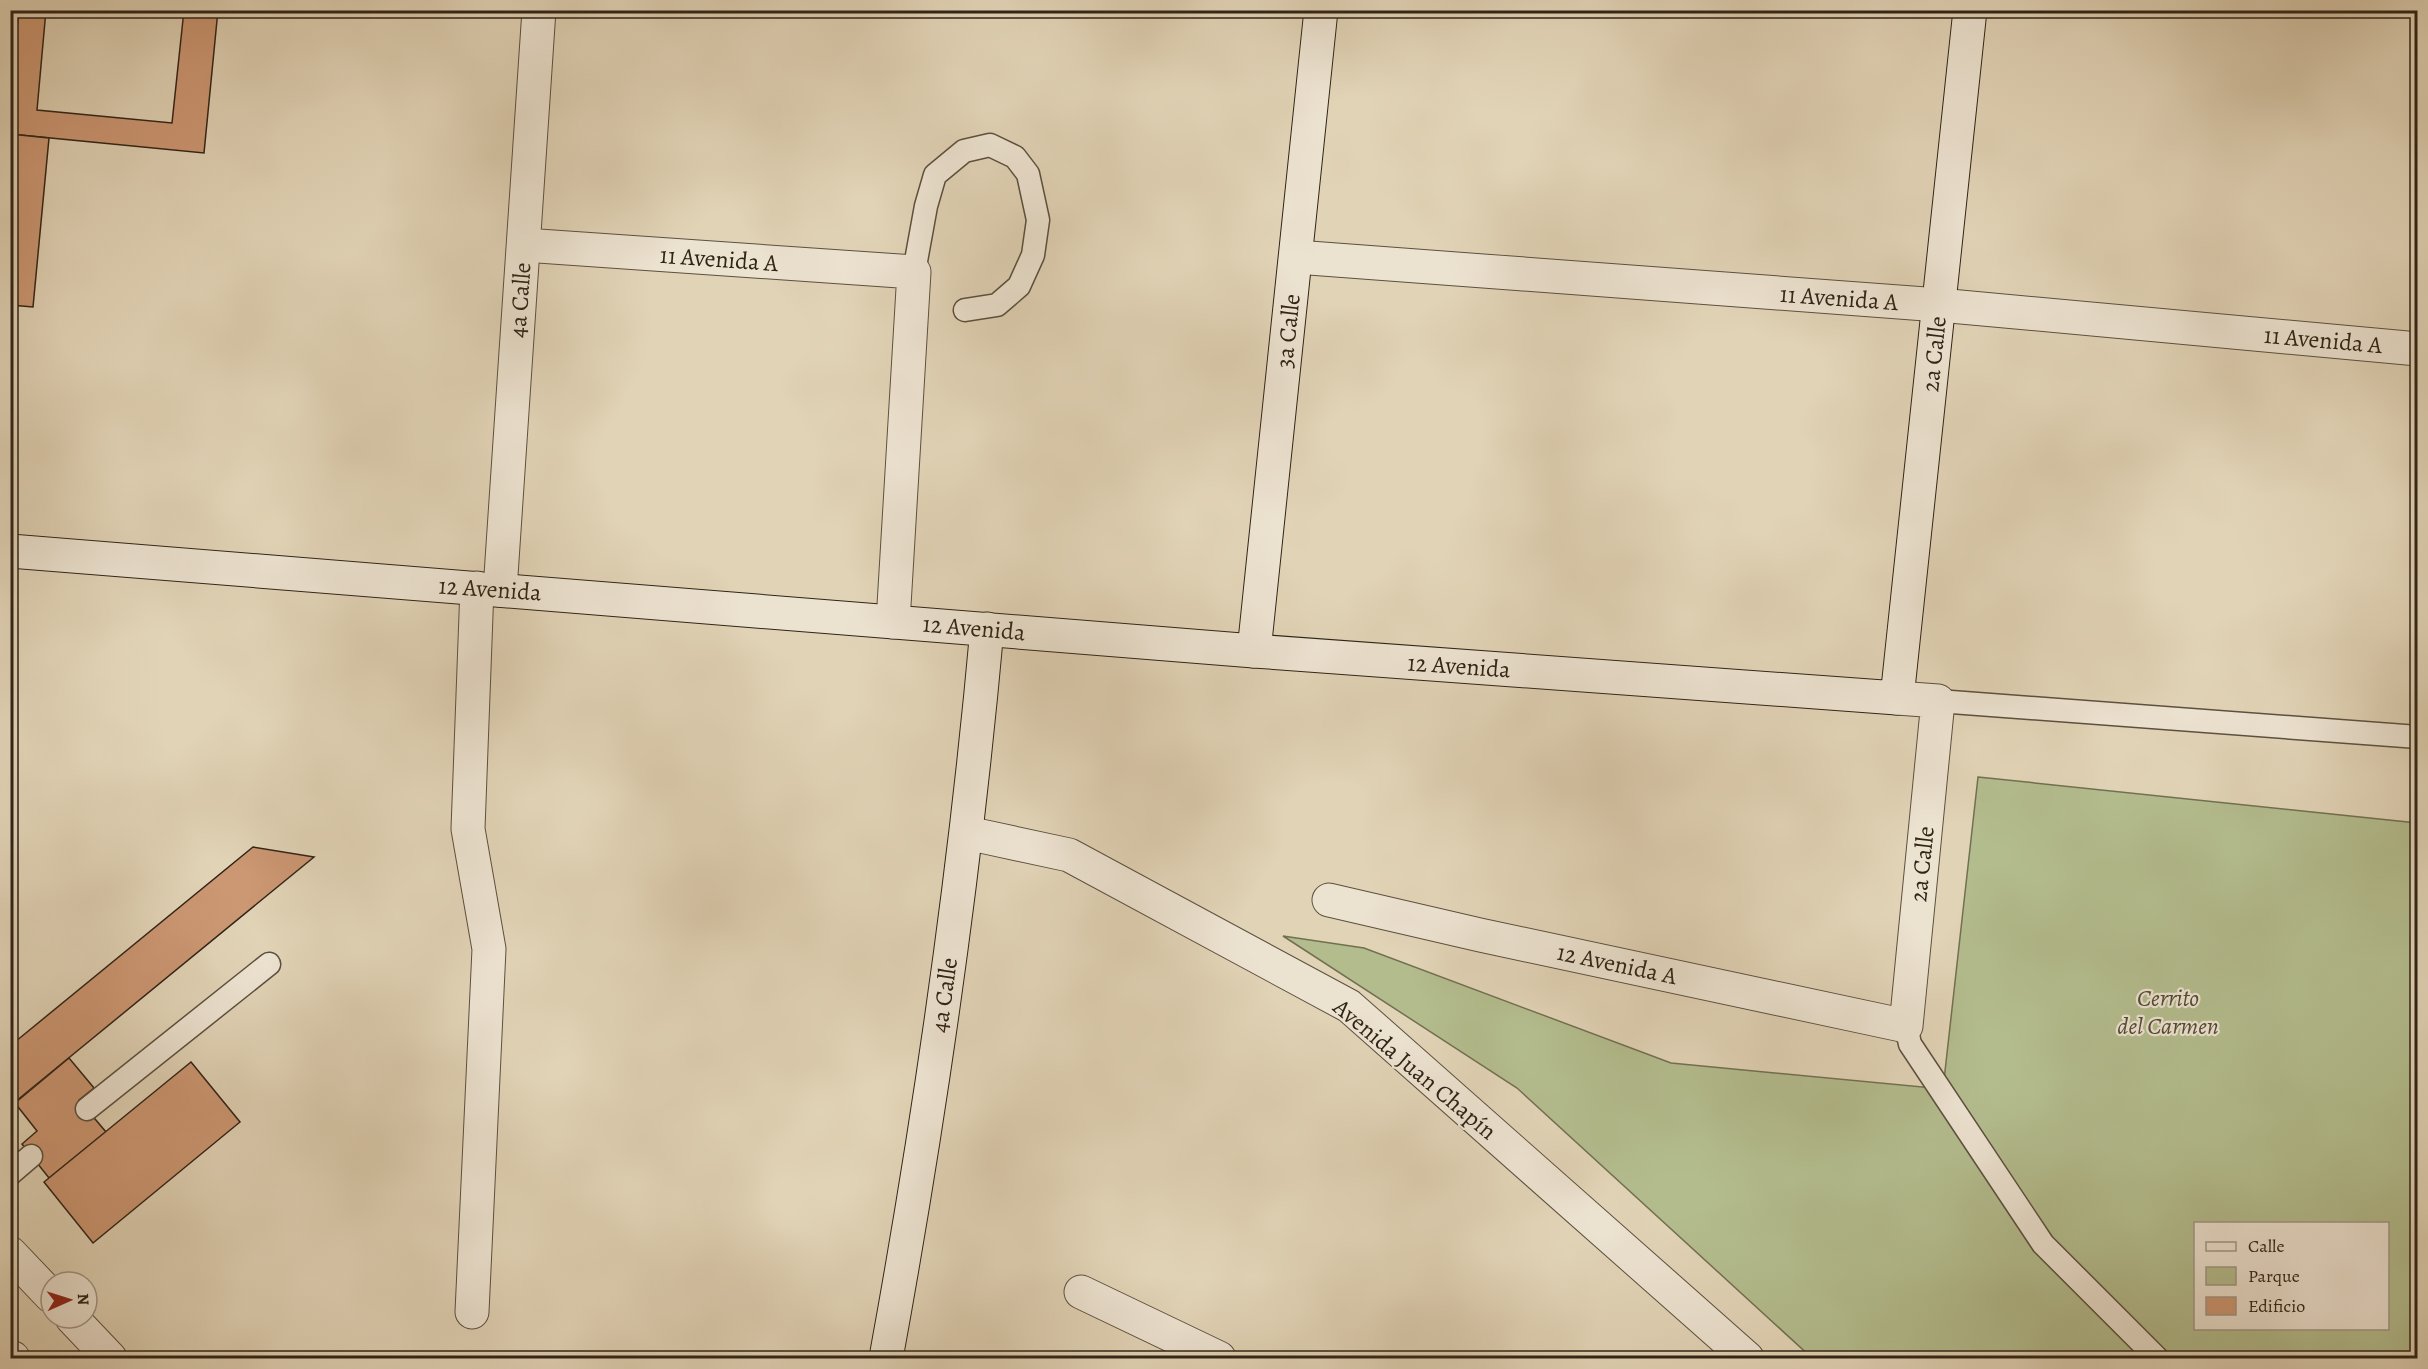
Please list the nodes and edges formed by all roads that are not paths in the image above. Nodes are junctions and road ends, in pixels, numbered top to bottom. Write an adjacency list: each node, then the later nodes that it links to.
1 (539, 10): 4 (street, 4a Calle)
2 (1321, 10): 5 (street, 3a Calle)
3 (1970, 10): 7 (street, 2a Calle)
4 (524, 245): 6 (street, 11 Avenida A); 11 (street, 4a Calle)
5 (1296, 257): 7 (street, 11 Avenida A); 14 (street, 3a Calle)
6 (915, 272): 8 (lane); 12 (street)
7 (1939, 305): 9 (street, 11 Avenida A); 15 (street, 2a Calle)
8 (965, 310)
9 (2418, 349)
10 (10, 551): 11 (street, 12 Avenida)
11 (488, 589): 12 (street, 12 Avenida); 28 (street, 4a Calle)
12 (893, 622): 13 (street, 12 Avenida)
13 (987, 629): 14 (street, 12 Avenida); 18 (street, 4a Calle)
14 (1254, 651): 15 (street, 12 Avenida)
15 (1897, 698): 16 (street, 12 Avenida)
16 (1938, 701): 17 (lane); 21 (street, 2a Calle)
17 (2418, 737)
18 (967, 833): 31 (street, 4a Calle); 33 (street, Avenida Juan Chapín)
19 (1329, 900): 21 (street, 12 Avenida A)
20 (269, 964): 22 (lane)
21 (1906, 1026): 34 (lane)
22 (87, 1109)
23 (31, 1156): 24 (lane)
24 (10, 1174)
25 (10, 1253): 26 (street)
26 (39, 1283)
27 (1081, 1292): 32 (street)
28 (472, 1312)
29 (83, 1330): 30 (street)
30 (110, 1359)
31 (885, 1359)
32 (1219, 1359)
33 (1747, 1359)
34 (2157, 1359)

